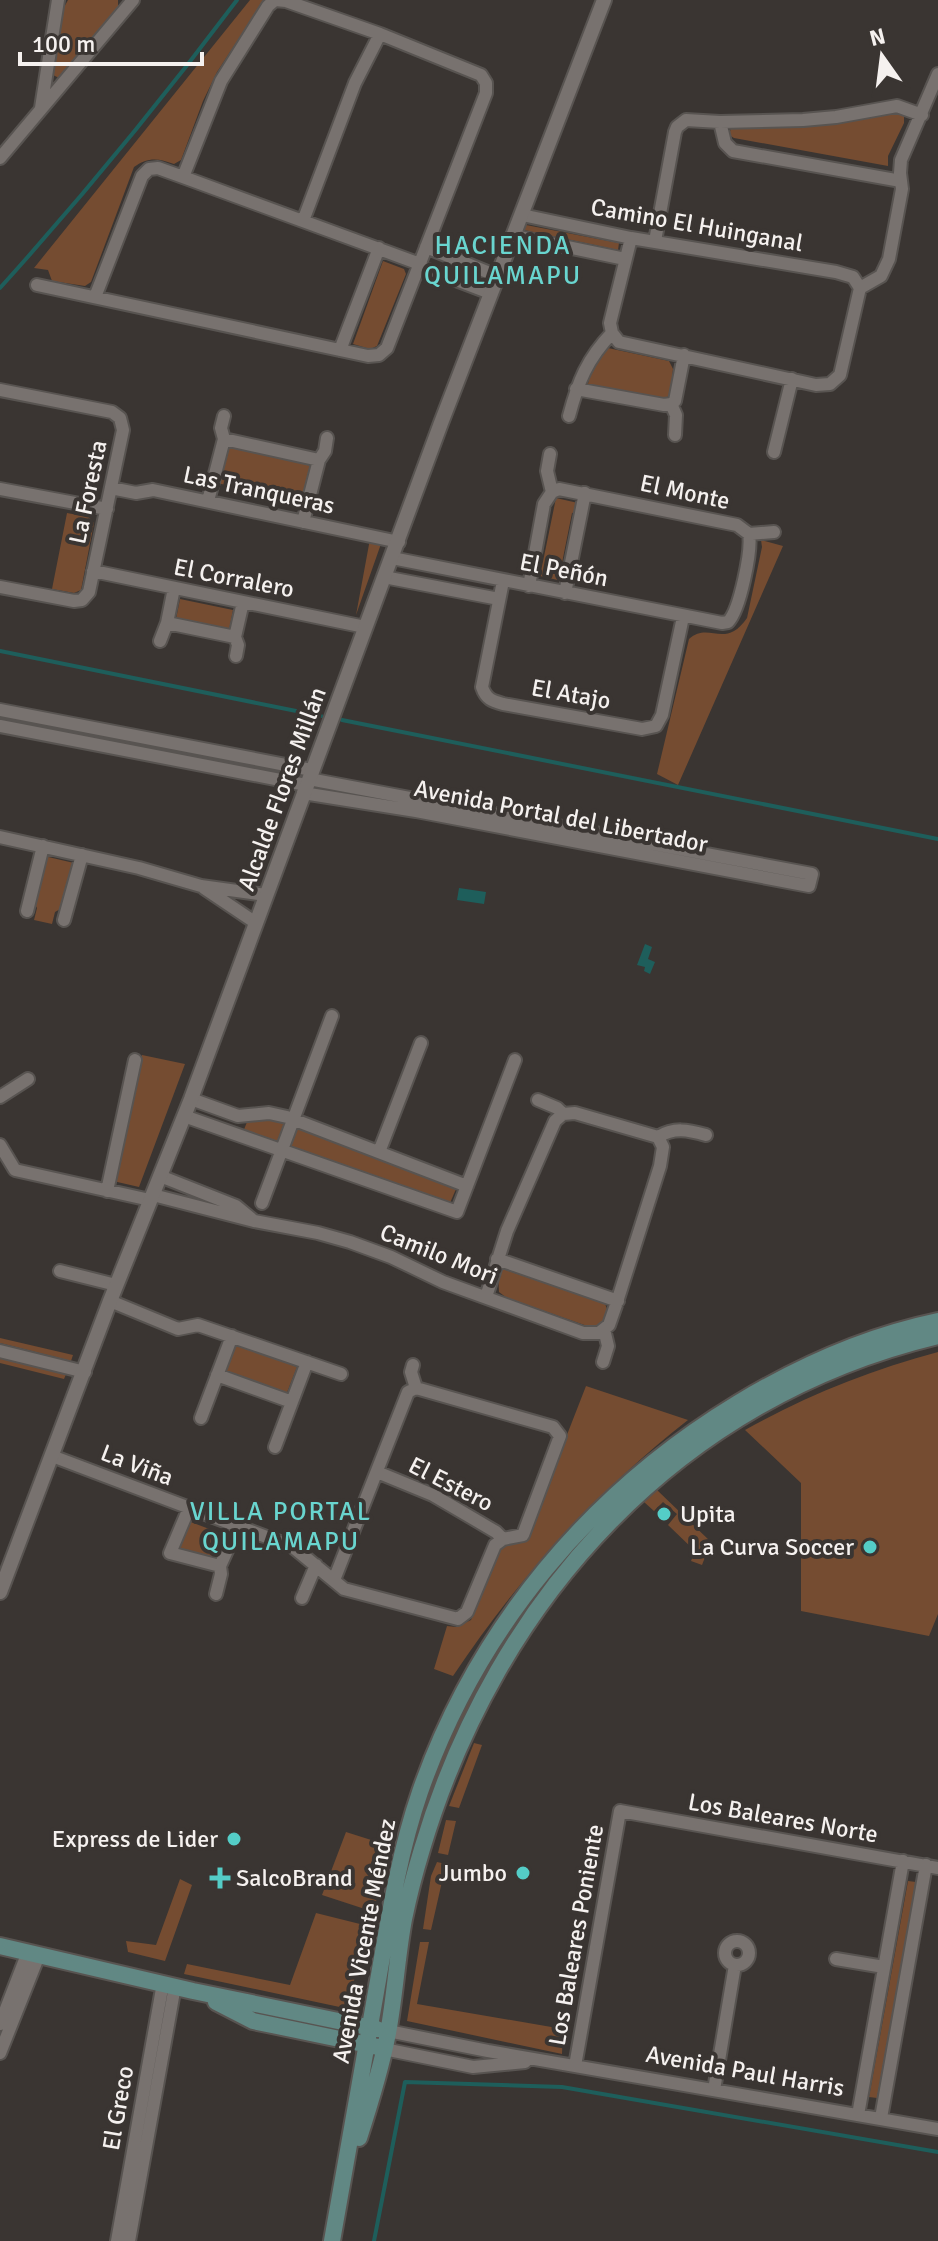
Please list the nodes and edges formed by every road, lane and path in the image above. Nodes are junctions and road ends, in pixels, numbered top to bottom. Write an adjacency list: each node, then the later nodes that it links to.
1 (58, 0): 6 (street)
2 (133, 0): 6 (street)
3 (604, 0): 12 (street, Alcalde Flores Millán)
4 (380, 34): 10 (street); 13 (street); 17 (street)
5 (938, 74): 7 (street)
6 (41, 108): 9 (street)
7 (922, 115): 8 (street); 11 (street)
8 (720, 122): 11 (street); 16 (street)
9 (0, 158)
10 (183, 177): 13 (street); 25 (street)
11 (901, 181): 23 (street)
12 (522, 215): 14 (street, Alcalde Flores Millán); 15 (street, Camino El Huinganal)
13 (303, 221): 18 (street)
14 (514, 236): 19 (street, Camino El Huinganal); 21 (street, Alcalde Flores Millán)
15 (631, 238): 16 (street, Camino El Huinganal); 19 (street)
16 (655, 241): 23 (street, Camino El Huinganal)
17 (426, 247): 20 (street); 21 (street)
18 (379, 248): 20 (street); 27 (street)
19 (625, 259): 26 (street)
20 (419, 265): 24 (street); 27 (street)
21 (497, 276): 24 (street, Alcalde Flores Millán)
22 (37, 285): 25 (street)
23 (860, 288): 29 (street)
24 (490, 293): 50 (street, Alcalde Flores Millán)
25 (95, 297): 27 (street)
26 (612, 333): 28 (street); 30 (street)
27 (340, 350)
28 (684, 355): 29 (street); 32 (street)
29 (792, 379): 38 (street)
30 (576, 389): 32 (street); 34 (street)
31 (0, 390): 41 (street, La Foresta)
32 (671, 404): 35 (street)
33 (224, 416): 37 (street)
34 (569, 416)
35 (675, 435)
36 (327, 438): 40 (street)
37 (224, 439): 40 (street); 45 (street)
38 (774, 452)
39 (550, 454): 43 (street)
40 (319, 460): 47 (street)
41 (111, 488): 45 (street, Las Tranqueras); 46 (street, La Foresta)
42 (0, 489): 46 (street)
43 (552, 492): 44 (street, El Monte); 55 (street)
44 (585, 493): 49 (street, El Monte); 58 (street)
45 (208, 501): 47 (street, Las Tranqueras)
46 (107, 509): 52 (street, La Foresta)
47 (303, 522): 50 (street, Las Tranqueras)
48 (774, 532): 49 (street, El Monte)
49 (749, 534): 61 (street, El Peñón)
50 (399, 542): 51 (street, Alcalde Flores Millán)
51 (392, 558): 53 (street, Alcalde Flores Millán); 54 (street, El Peñón)
52 (93, 571): 56 (street, La Foresta); 57 (street, El Corralero)
53 (384, 577): 59 (street, El Peñón); 63 (street, Alcalde Flores Millán)
54 (503, 581): 55 (street, El Peñón); 59 (street, El Atajo)
55 (529, 586): 58 (street, El Peñón)
56 (0, 587)
57 (174, 588): 60 (street, El Corralero); 62 (street)
58 (565, 593): 61 (street, El Peñón)
59 (499, 599): 61 (street, El Atajo)
60 (243, 602): 63 (street, El Corralero); 64 (street)
61 (683, 617)
62 (167, 623): 64 (street); 65 (street)
63 (365, 627): 69 (street, Alcalde Flores Millán)
64 (235, 637): 66 (street)
65 (160, 641)
66 (236, 656)
67 (0, 710): 69 (street, Avenida Portal del Libertador)
68 (0, 726): 69 (street, Avenida Portal del Libertador)
69 (308, 782): 73 (street, Avenida Portal del Libertador); 75 (street, Alcalde Flores Millán)
70 (0, 837): 71 (street)
71 (43, 846): 72 (street); 76 (street)
72 (82, 855): 74 (street); 77 (street)
73 (811, 880)
74 (201, 886): 75 (street); 78 (street)
75 (266, 895): 78 (street, Alcalde Flores Millán)
76 (27, 911)
77 (64, 920)
78 (256, 923): 85 (street, Alcalde Flores Millán)
79 (332, 1016): 89 (street)
80 (421, 1043): 94 (street)
81 (135, 1060): 99 (street)
82 (515, 1060): 98 (street)
83 (28, 1079): 84 (street)
84 (0, 1097)
85 (191, 1099): 88 (street, Alcalde Flores Millán); 89 (street)
86 (538, 1100): 87 (street)
87 (563, 1114): 91 (street); 103 (street)
88 (184, 1116): 93 (street); 97 (street, Alcalde Flores Millán)
89 (293, 1119): 93 (street); 94 (street)
90 (706, 1135): 91 (street)
91 (658, 1137): 108 (street)
92 (0, 1145): 96 (street)
93 (282, 1150): 98 (street); 101 (street)
94 (379, 1152): 98 (street)
95 (0, 1168): 96 (street, Camilo Mori)
96 (15, 1170): 99 (street, Camilo Mori)
97 (160, 1176): 100 (street, Alcalde Flores Millán); 102 (street, Camilo Mori)
98 (467, 1186)
99 (107, 1191): 100 (street, Camilo Mori)
100 (152, 1197): 102 (street, Camilo Mori); 105 (street, Alcalde Flores Millán)
101 (262, 1203)
102 (254, 1221): 106 (street, Camilo Mori)
103 (497, 1259): 106 (street); 108 (street)
104 (60, 1271): 105 (street)
105 (116, 1285): 107 (street, Alcalde Flores Millán)
106 (486, 1297): 110 (street, Camilo Mori)
107 (110, 1301): 111 (street); 117 (street, Alcalde Flores Millán)
108 (618, 1301): 110 (street)
109 (938, 1321): 146 (main road, Avenida Vicente Méndez)
110 (604, 1329): 115 (street)
111 (232, 1336): 114 (street); 119 (street)
112 (938, 1336): 147 (main road, Avenida Vicente Méndez)
113 (0, 1351): 117 (street)
114 (307, 1362): 118 (street); 121 (street)
115 (603, 1362)
116 (413, 1365): 120 (street)
117 (85, 1372): 124 (street, Alcalde Flores Millán)
118 (341, 1374)
119 (217, 1375): 121 (street); 122 (street)
120 (416, 1388): 125 (street); 128 (street)
121 (292, 1402): 123 (street)
122 (201, 1418)
123 (275, 1447)
124 (52, 1456): 126 (street, La Viña); 132 (street, Alcalde Flores Millán)
125 (377, 1472): 128 (street, El Estero); 131 (street)
126 (189, 1508): 127 (street, La Viña); 130 (street)
127 (238, 1526): 129 (street, La Viña); 130 (street)
128 (503, 1539): 131 (street, La Viña)
129 (316, 1565): 131 (street, La Viña); 134 (street)
130 (220, 1566): 133 (street)
131 (334, 1580)
132 (1, 1588)
133 (216, 1594)
134 (302, 1598)
135 (620, 1811): 136 (street, Los Baleares Norte); 152 (street, Los Baleares Poniente)
136 (903, 1861): 137 (street, Los Baleares Norte); 142 (street)
137 (932, 1866): 155 (street)
138 (0, 1946): 139 (main road, Avenida Paul Harris)
139 (33, 1953): 143 (main road, Avenida Paul Harris); 145 (street); 150 (street)
140 (836, 1959): 142 (street)
141 (735, 1965): 153 (street)
142 (884, 1967): 154 (street)
143 (169, 1985): 144 (main road, Avenida Paul Harris); 158 (street, El Greco); 159 (street, El Greco)
144 (193, 1991): 146 (main road, Avenida Paul Harris); 148 (main road, Avenida Paul Harris)
145 (0, 2024)
146 (370, 2027): 147 (main road, Avenida Paul Harris); 148 (main road, Avenida Vicente Méndez)
147 (388, 2031): 149 (main road, Avenida Vicente Méndez); 151 (street, Avenida Paul Harris)
148 (367, 2045): 149 (main road, Avenida Paul Harris); 157 (main road, Avenida Vicente Méndez)
149 (384, 2049): 151 (street, Avenida Paul Harris); 157 (main road, Avenida Vicente Méndez)
150 (0, 2053)
151 (545, 2061): 152 (street, Avenida Paul Harris)
152 (575, 2066): 153 (street, Avenida Paul Harris)
153 (714, 2090): 154 (street, Avenida Paul Harris)
154 (858, 2115): 155 (street, Avenida Paul Harris)
155 (881, 2118): 156 (street, Avenida Paul Harris)
156 (938, 2129)
157 (339, 2205): 160 (main road, Avenida Vicente Méndez)
158 (117, 2241)
159 (129, 2241)
160 (332, 2241)

